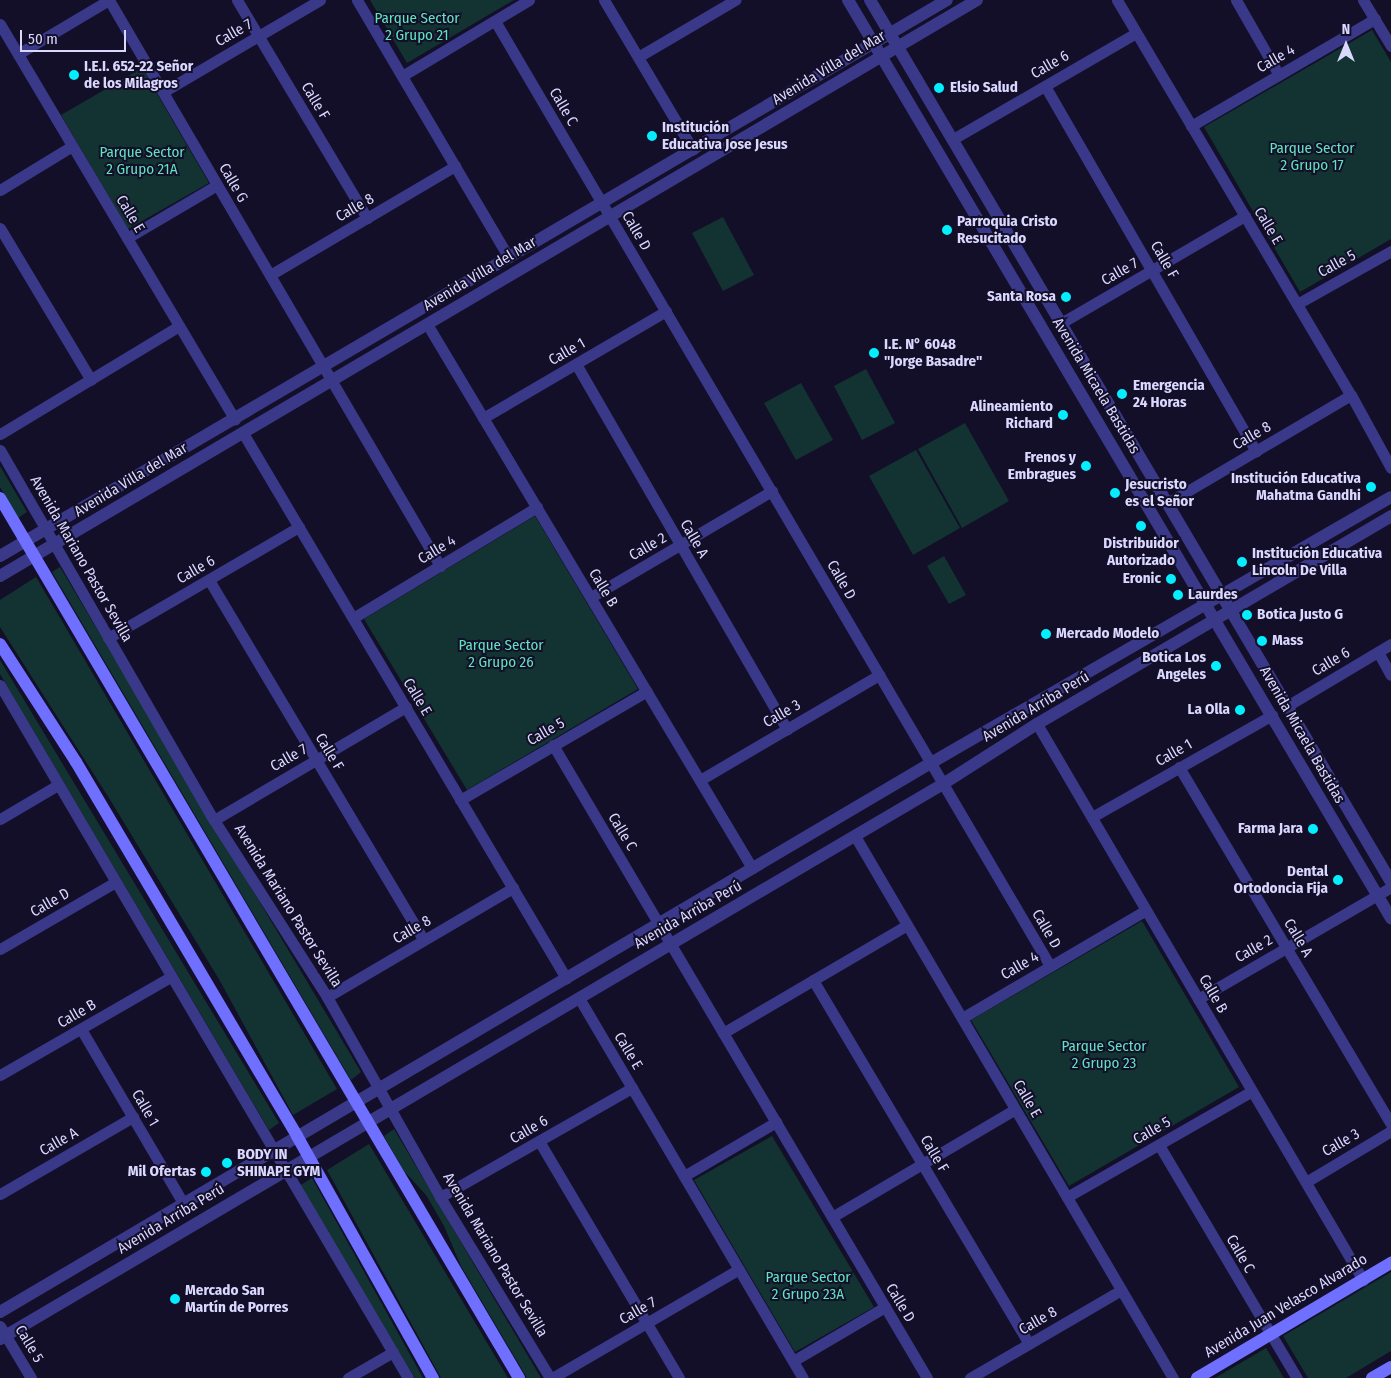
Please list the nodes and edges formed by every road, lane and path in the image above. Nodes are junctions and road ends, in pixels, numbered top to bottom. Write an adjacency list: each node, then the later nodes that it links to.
1 (109, 0): 24 (street); 30 (street, Calle G)
2 (237, 0): 20 (street, Calle F)
3 (320, 0): 20 (street, Calle 7)
4 (357, 0): 28 (street)
5 (529, 0): 16 (street)
6 (604, 0): 26 (street)
7 (848, 0): 21 (street, Avenida Micaela Bastidas)
8 (870, 0): 19 (street, Avenida Micaela Bastidas)
9 (947, 0): 19 (street, Avenida Villa del Mar)
10 (977, 0): 22 (street, Avenida Villa del Mar)
11 (1117, 0): 18 (street, Calle E)
12 (1236, 0): 27 (street)
13 (1363, 0): 15 (street)
14 (731, 1): 26 (street)
15 (1375, 19): 23 (street); 27 (street, Calle 4)
16 (495, 20): 28 (street); 38 (street, Calle C)
17 (0, 24): 24 (street, Calle E)
18 (1136, 33): 29 (street, Calle 6); 31 (street, Calle E)
19 (890, 34): 21 (street, Avenida Villa del Mar); 22 (street, Avenida Micaela Bastidas)
20 (258, 36): 30 (street, Calle 7); 40 (street, Calle F)
21 (874, 44): 25 (street, Avenida Micaela Bastidas); 34 (street, Avenida Villa del Mar)
22 (897, 46): 25 (street, Avenida Villa del Mar); 32 (street, Avenida Micaela Bastidas)
23 (1391, 46)
24 (18, 54): 33 (street, Calle E)
25 (881, 56): 38 (street, Avenida Villa del Mar); 82 (street, Avenida Micaela Bastidas)
26 (638, 57): 34 (street)
27 (1279, 75): 31 (street, Calle 4)
28 (402, 76): 35 (street)
29 (1045, 86): 32 (street, Calle 6); 45 (street, Calle F)
30 (163, 92): 36 (street, Calle G)
31 (1191, 126): 39 (street, Calle E)
32 (953, 138): 49 (street, Avenida Micaela Bastidas)
33 (72, 146): 37 (street); 42 (street, Calle E)
34 (693, 150): 38 (street, Avenida Villa del Mar)
35 (455, 166): 40 (street, Calle 8); 44 (street)
36 (218, 185): 42 (street); 46 (street, Calle G)
37 (0, 190)
38 (606, 209): 44 (street, Avenida Villa del Mar); 48 (street, Calle D); 50 (street, Avenida Villa del Mar)
39 (1245, 216): 45 (street, Calle 7); 47 (street, Calle E)
40 (367, 218): 46 (street, Calle 8)
41 (0, 228): 54 (street)
42 (127, 238): 51 (street, Calle E)
43 (1391, 251): 47 (street, Calle 5)
44 (509, 258): 53 (street, Avenida Villa del Mar)
45 (1153, 270): 49 (street, Calle 7); 62 (street, Calle F)
46 (270, 275): 53 (street, Calle G)
47 (1297, 304): 56 (street, Calle E)
48 (666, 311): 52 (street, Calle 1); 64 (street, Calle D)
49 (1062, 323): 67 (street, Avenida Micaela Bastidas)
50 (427, 324): 55 (street, Avenida Villa del Mar); 57 (street, Calle B)
51 (179, 326): 54 (street); 58 (street, Calle E)
52 (576, 364): 57 (street, Calle 1); 74 (street, Calle A)
53 (324, 368): 55 (street, Calle G); 58 (street, Avenida Villa del Mar)
54 (91, 380): 60 (street)
55 (332, 380): 59 (street, Avenida Villa del Mar); 77 (street)
56 (1351, 395): 62 (street, Calle 8); 63 (street, Calle E)
57 (484, 418): 68 (street, Calle B)
58 (235, 420): 71 (street, Avenida Villa del Mar)
59 (243, 433): 70 (street, Calle E); 73 (street, Avenida Villa del Mar)
60 (0, 434)
61 (0, 450): 71 (street, Avenida Mariano Pastor Sevilla)
62 (1256, 451): 67 (street, Calle 8)
63 (1391, 468)
64 (772, 491): 74 (street, Calle 2); 90 (street, Calle D)
65 (1391, 496): 80 (street, Avenida Arriba Perú)
66 (0, 498): 72 (main road)
67 (1169, 502): 80 (street, Avenida Micaela Bastidas)
68 (537, 507): 77 (street, Calle 4); 81 (street, Calle B)
69 (1391, 516): 83 (street, Avenida Arriba Perú)
70 (299, 527): 79 (street, Calle 6); 84 (street, Calle E)
71 (44, 530): 72 (street, Avenida Villa del Mar); 73 (street, Avenida Mariano Pastor Sevilla)
72 (26, 541): 75 (street, Avenida Villa del Mar); 76 (main road)
73 (53, 545): 76 (street, Avenida Villa del Mar); 86 (street, Avenida Mariano Pastor Sevilla)
74 (680, 545): 81 (street, Calle 2); 98 (street, Calle A)
75 (0, 556)
76 (34, 556): 78 (street, Avenida Villa del Mar); 138 (main road)
77 (440, 566): 84 (street, Calle 4)
78 (0, 576)
79 (209, 580): 86 (street, Calle 6); 100 (street, Calle F)
80 (1222, 595): 82 (street, Avenida Arriba Perú); 83 (street, Avenida Micaela Bastidas)
81 (591, 597): 93 (street, Calle B)
82 (1206, 604): 85 (street, Avenida Micaela Bastidas); 101 (street, Avenida Arriba Perú)
83 (1231, 611): 85 (street, Avenida Arriba Perú); 94 (street, Avenida Micaela Bastidas)
84 (353, 618): 95 (street, Calle E)
85 (1217, 620): 96 (street, Avenida Micaela Bastidas); 97 (street, Avenida Arriba Perú)
86 (108, 638): 109 (street, Avenida Mariano Pastor Sevilla)
87 (0, 644): 146 (main road)
88 (1391, 644): 89 (street, Calle 6)
89 (1378, 652): 91 (street); 94 (street, Calle 6)
90 (879, 674): 98 (street, Calle 3); 101 (street, Calle D)
91 (1391, 675)
92 (0, 685): 104 (street)
93 (647, 690): 99 (street, Calle 5); 103 (street, Calle B)
94 (1287, 706): 113 (street, Avenida Micaela Bastidas)
95 (406, 707): 100 (street, Calle 7); 106 (street, Calle E)
96 (1272, 715): 102 (street, Calle 1); 116 (street, Avenida Micaela Bastidas)
97 (1037, 724): 105 (street, Avenida Arriba Perú); 107 (street, Calle B)
98 (787, 729): 103 (street, Calle 3)
99 (553, 745): 106 (street, Calle 5); 120 (street, Calle C)
100 (316, 760): 109 (street, Calle 7); 121 (street, Calle F)
101 (931, 763): 105 (street, Calle D); 111 (street, Avenida Arriba Perú)
102 (1179, 767): 107 (street, Calle 1); 122 (street, Calle A)
103 (700, 780): 111 (street, Calle B)
104 (58, 784): 108 (street); 112 (street)
105 (943, 784): 110 (street, Avenida Arriba Perú); 124 (street, Calle D)
106 (460, 800): 115 (street, Calle E)
107 (1092, 817): 117 (street, Calle B)
108 (0, 819)
109 (214, 820): 128 (street, Avenida Mariano Pastor Sevilla)
110 (855, 836): 119 (street, Calle E); 120 (street, Avenida Arriba Perú)
111 (752, 868): 120 (street, Avenida Arriba Perú)
112 (114, 882): 123 (street, Calle D); 125 (street)
113 (1391, 882)
114 (1391, 887): 116 (street)
115 (513, 888): 121 (street, Calle 8); 126 (street, Calle E)
116 (1376, 894): 118 (street, Avenida Micaela Bastidas); 122 (street, Calle 2)
117 (1146, 910): 124 (street, Calle 4); 130 (street, Calle B)
118 (1391, 918)
119 (907, 925): 127 (street); 131 (street, Calle E)
120 (664, 934): 126 (street, Avenida Arriba Perú); 129 (street, Avenida Arriba Perú); 133 (street, Calle D)
121 (424, 940): 128 (street, Calle 8)
122 (1286, 947): 130 (street, Calle 2); 144 (street, Calle A)
123 (0, 949)
124 (1050, 966): 131 (street, Calle 4)
125 (169, 978): 132 (street, Calle B); 149 (street)
126 (566, 978): 135 (street, Avenida Arriba Perú)
127 (813, 980): 133 (street); 151 (street, Calle F)
128 (327, 997): 135 (street, Avenida Mariano Pastor Sevilla)
129 (579, 998): 136 (street, Calle E); 139 (street, Avenida Arriba Perú)
130 (1198, 999): 137 (street, Calle B)
131 (962, 1018): 140 (street, Calle E)
132 (81, 1029): 134 (street, Calle B); 141 (street, Calle 1)
133 (723, 1033): 142 (street, Calle D)
134 (0, 1076)
135 (378, 1088): 138 (street, Avenida Arriba Perú); 139 (street, Avenida Mariano Pastor Sevilla)
136 (632, 1088): 147 (street, Calle 6); 153 (street, Calle E)
137 (1252, 1091): 148 (street, Calle 5); 154 (street, Calle B)
138 (354, 1102): 143 (main road); 146 (street, Avenida Arriba Perú)
139 (390, 1108): 143 (street, Avenida Arriba Perú); 156 (street, Avenida Mariano Pastor Sevilla)
140 (1015, 1109): 151 (street); 157 (street, Calle E)
141 (133, 1117): 155 (street, Calle A); 158 (street, Calle 1)
142 (776, 1122): 153 (street); 159 (street, Calle D)
143 (366, 1124): 150 (street, Avenida Arriba Perú); 177 (main road)
144 (1391, 1124)
145 (1391, 1131): 154 (street, Calle 3)
146 (297, 1136): 149 (street, Avenida Arriba Perú); 150 (main road)
147 (539, 1141): 156 (street, Calle 6); 166 (street)
148 (1159, 1145): 157 (street, Calle 5); 168 (street, Calle C)
149 (272, 1151): 152 (street); 158 (street, Avenida Arriba Perú)
150 (309, 1156): 152 (street, Avenida Arriba Perú); 176 (main road)
151 (922, 1164): 159 (street); 169 (street, Calle F)
152 (283, 1171): 167 (street, Avenida Arriba Perú); 170 (street)
153 (684, 1176): 161 (street, Calle E)
154 (1306, 1182): 162 (street, Calle B)
155 (0, 1194)
156 (440, 1197): 178 (street, Avenida Mariano Pastor Sevilla)
157 (1067, 1197): 163 (street, Calle E)
158 (183, 1203): 165 (street, Avenida Arriba Perú)
159 (832, 1217): 164 (street, Calle D)
160 (1391, 1263): 162 (main road, Avenida Juan Velasco Alvarado)
161 (739, 1269): 166 (street, Calle 7); 171 (street, Calle E)
162 (1363, 1280): 168 (main road, Avenida Juan Velasco Alvarado)
163 (1121, 1290): 169 (street, Calle 8); 183 (street, Calle E)
164 (885, 1307): 171 (street); 181 (street, Calle D)
165 (0, 1312)
166 (647, 1323): 178 (street, Calle 7); 179 (street)
167 (2, 1333): 173 (street, Calle 5)
168 (1270, 1335): 184 (main road, Avenida Juan Velasco Alvarado); 185 (street, Calle C)
169 (1029, 1344): 182 (street, Calle 8)
170 (393, 1352): 174 (street); 175 (street)
171 (793, 1361): 180 (street, Calle E)
172 (1391, 1366): 186 (main road)
173 (31, 1378)
174 (348, 1378)
175 (408, 1378)
176 (433, 1378)
177 (519, 1378)
178 (551, 1378)
179 (679, 1378)
180 (803, 1378)
181 (927, 1378)
182 (970, 1378)
183 (1173, 1378)
184 (1198, 1378)
185 (1297, 1378)
186 (1372, 1378)

